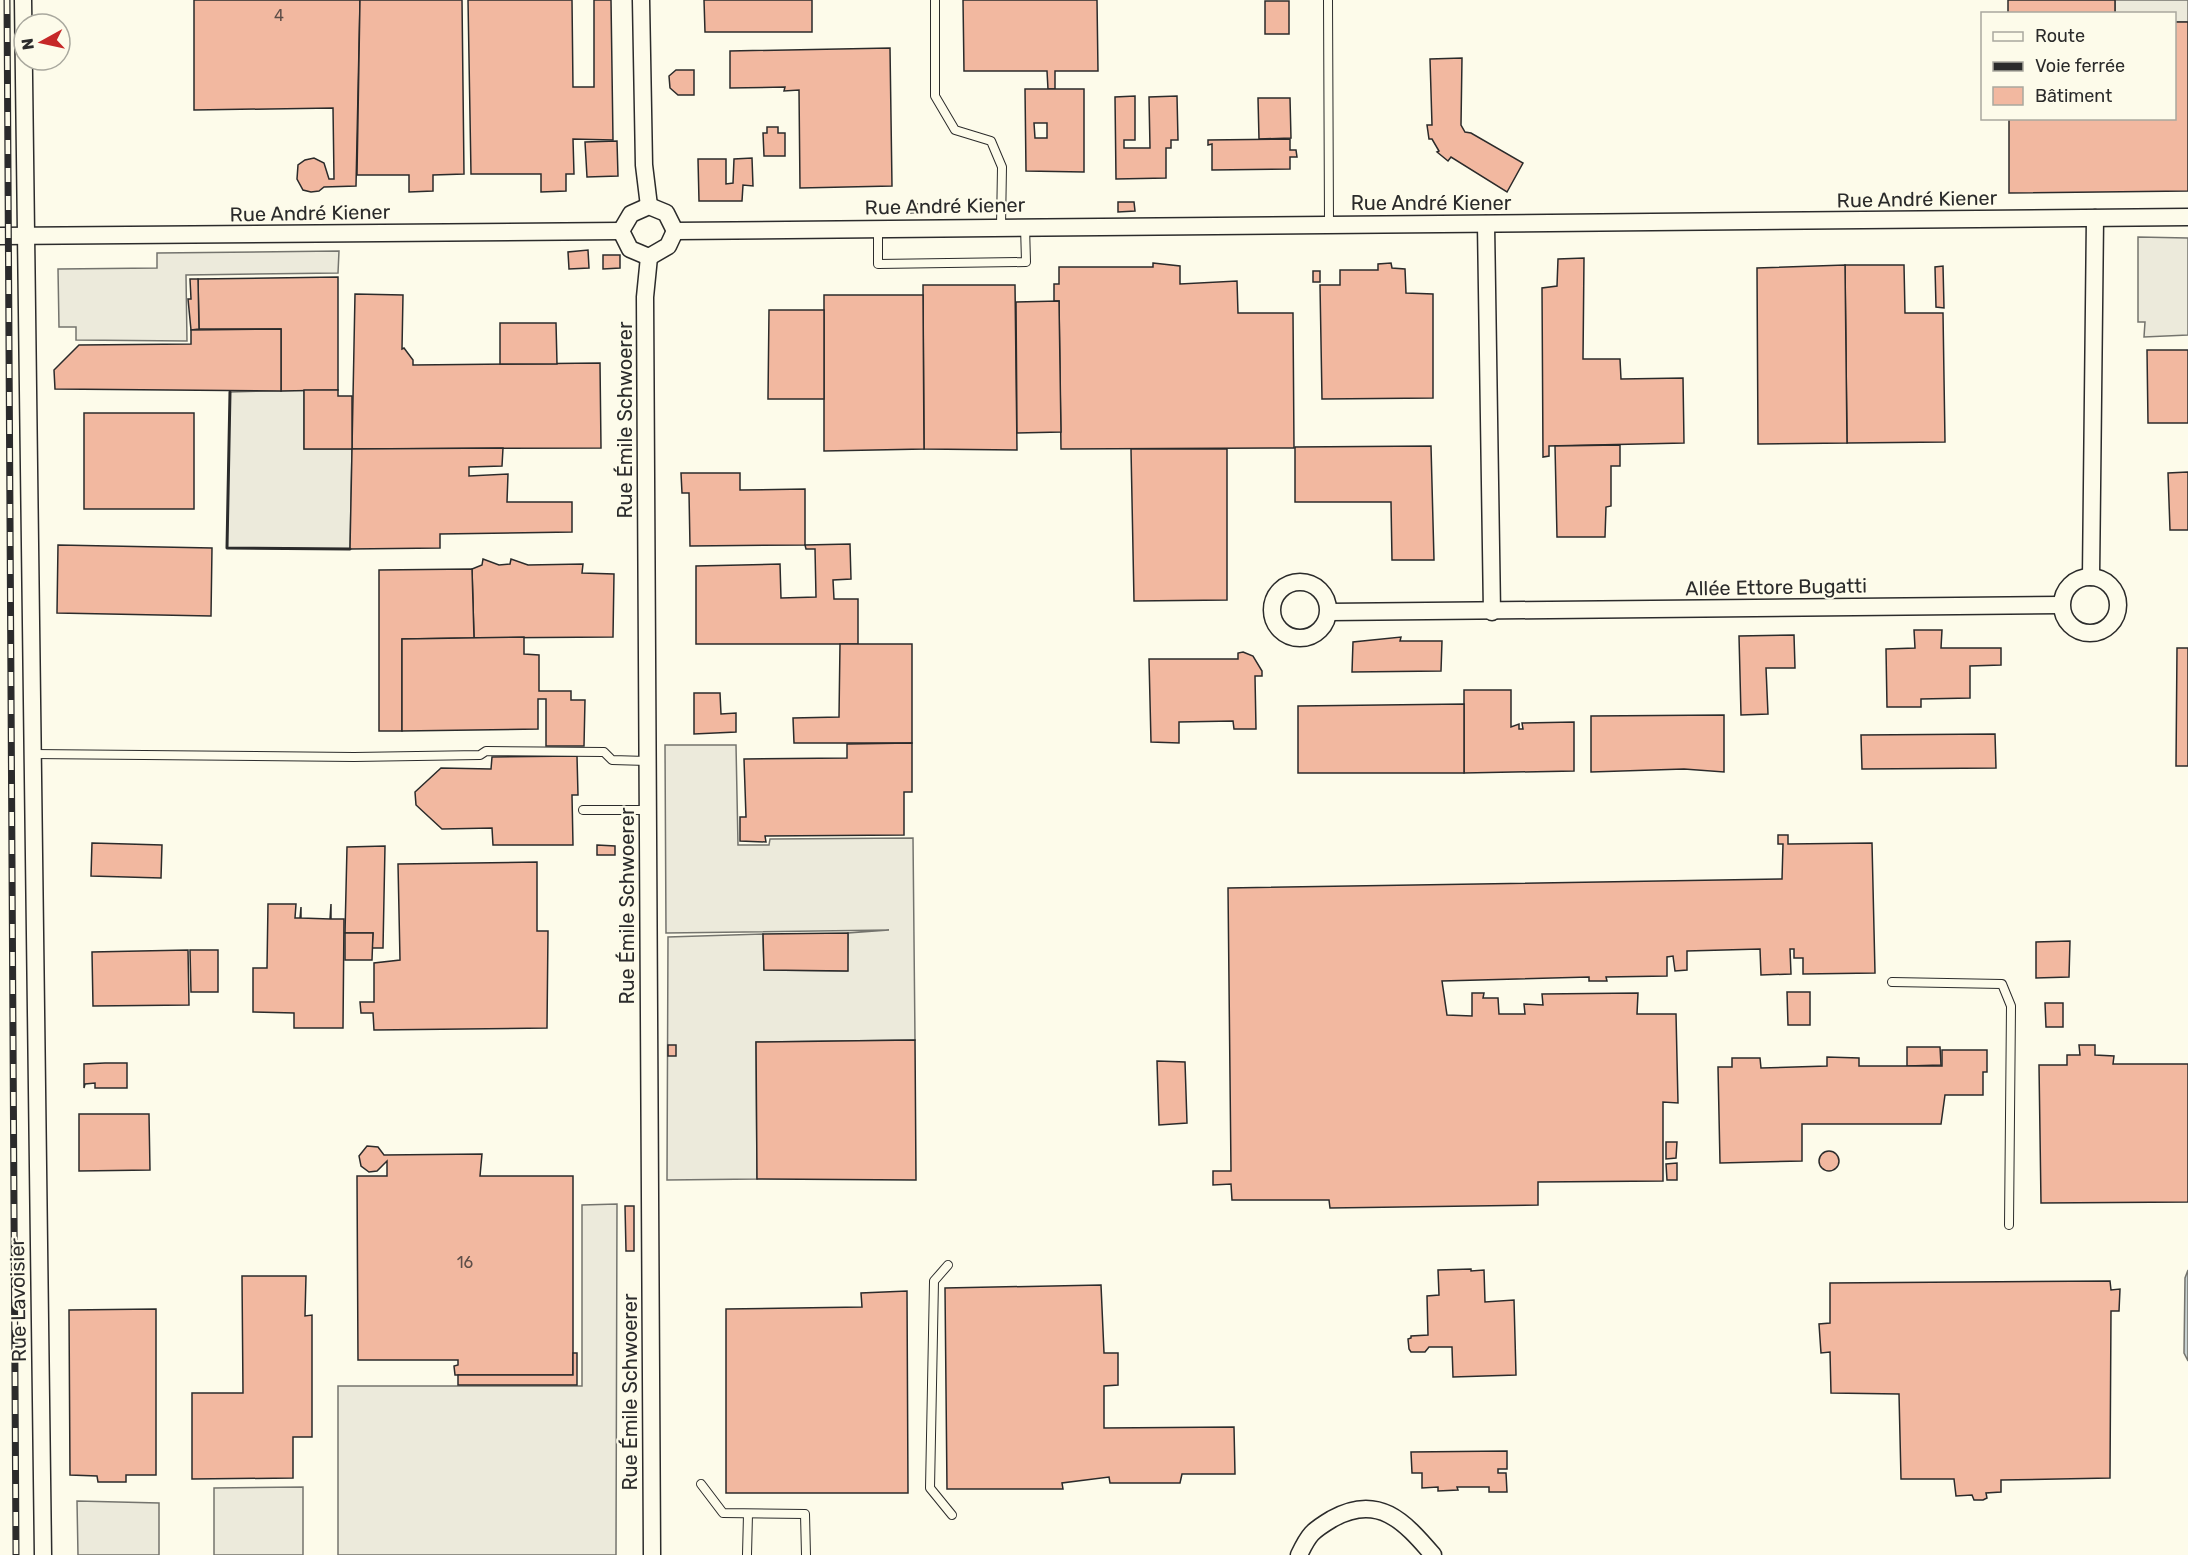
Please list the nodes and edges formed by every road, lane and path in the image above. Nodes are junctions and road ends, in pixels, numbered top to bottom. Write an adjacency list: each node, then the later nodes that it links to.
1 (23, 0): 16 (street, Rue Lavoisier)
2 (641, 0): 5 (street)
3 (935, 0): 10 (lane)
4 (1328, 0): 9 (lane)
5 (649, 206): 13 (street); 14 (street)
6 (2096, 218): 7 (street, Rue André Kiener); 8 (street, Rue André Kiener); 18 (street)
7 (2188, 218)
8 (1486, 224): 9 (street, Rue André Kiener); 21 (street)
9 (1329, 225): 11 (street, Rue André Kiener)
10 (1001, 226): 11 (street, Rue André Kiener); 12 (street, Rue André Kiener)
11 (1025, 226): 12 (lane)
12 (878, 228): 14 (street, Rue André Kiener)
13 (621, 231): 16 (street, Rue André Kiener); 17 (street)
14 (675, 231): 17 (street)
15 (0, 236): 16 (street, Rue André Kiener)
16 (24, 237): 22 (street, Rue Lavoisier)
17 (649, 256): 23 (street, Rue Émile Schwoerer)
18 (2091, 578): 19 (street); 19 (street)
19 (2061, 605): 21 (street, Allée Ettore Bugatti)
20 (1329, 612): 21 (street, Allée Ettore Bugatti)
21 (1492, 612)
22 (31, 754): 23 (lane); 32 (street, Rue Lavoisier)
23 (647, 761): 25 (street, Rue Émile Schwoerer)
24 (583, 810): 25 (lane)
25 (648, 810): 33 (street, Rue Émile Schwoerer)
26 (1892, 982): 27 (lane)
27 (2010, 1225)
28 (948, 1265): 31 (lane)
29 (701, 1484): 30 (lane)
30 (748, 1514): 34 (lane); 35 (lane)
31 (952, 1515)
32 (43, 1555)
33 (652, 1555)
34 (747, 1555)
35 (806, 1555)
36 (1299, 1555): 37 (street)
37 (1433, 1555)

